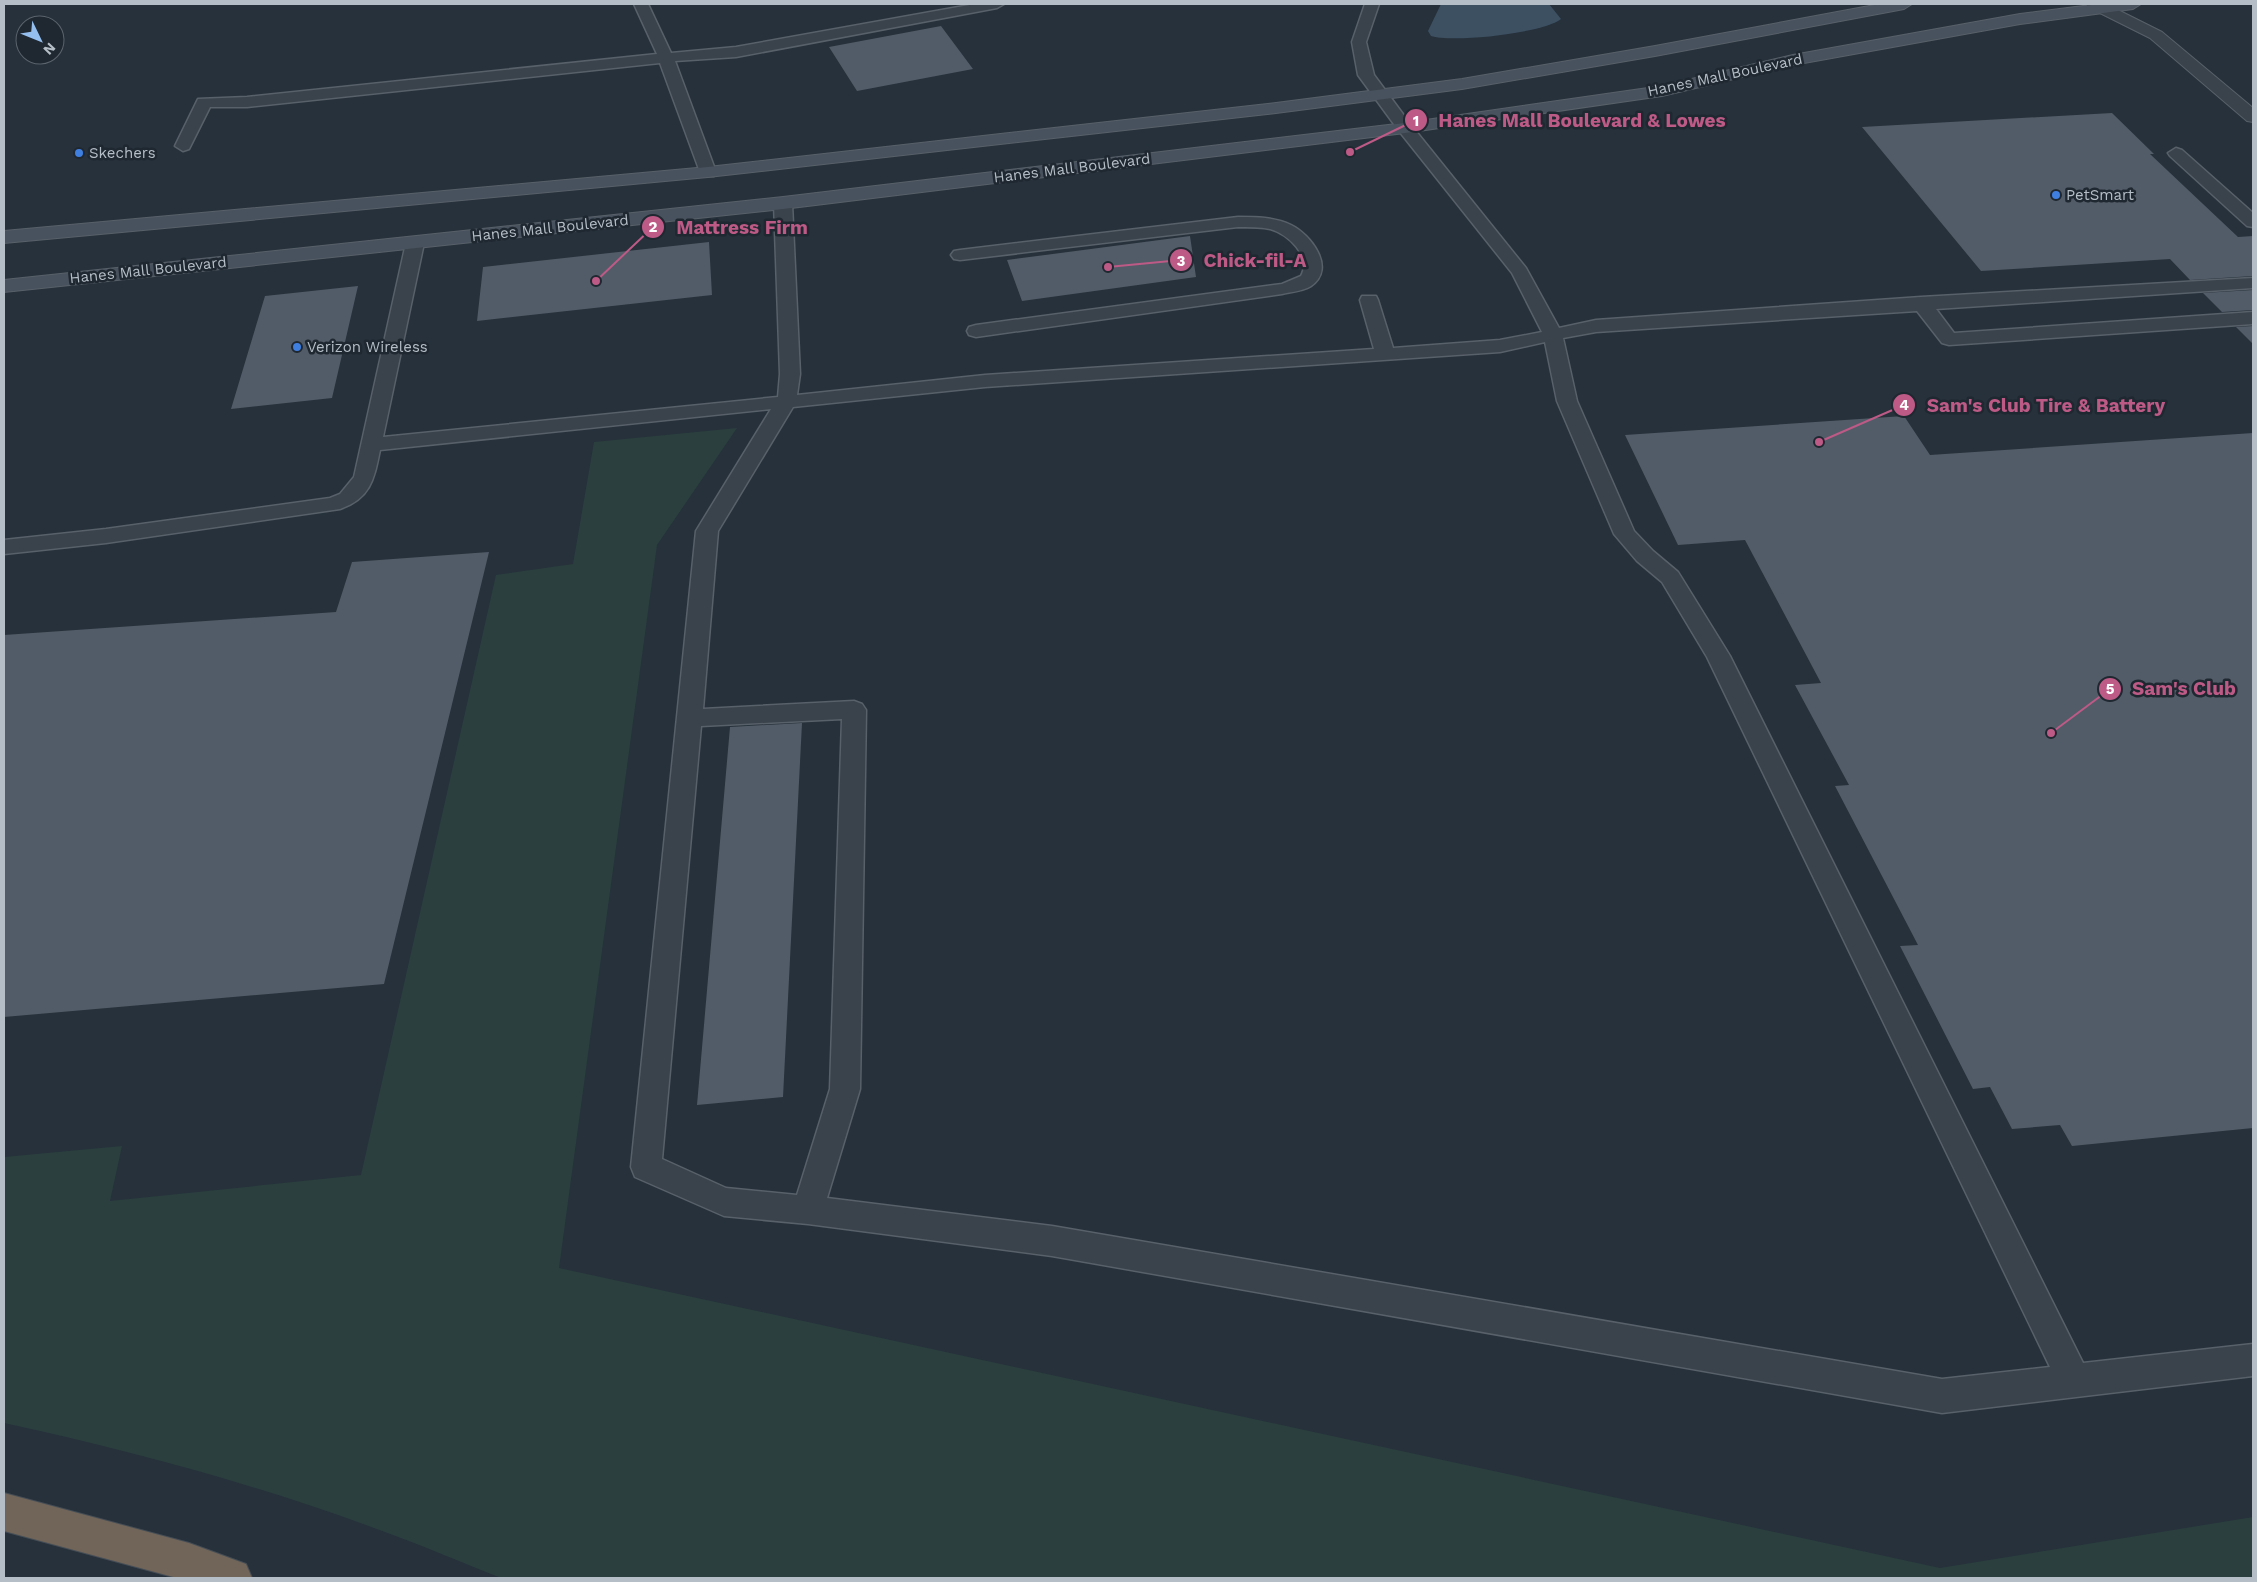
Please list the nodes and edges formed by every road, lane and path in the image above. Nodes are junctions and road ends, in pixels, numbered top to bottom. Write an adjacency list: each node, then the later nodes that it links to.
1 (641, 4): 7 (lane)
2 (997, 4): 7 (lane)
3 (1372, 4): 8 (lane)
4 (1904, 4): 8 (main road)
5 (2133, 4): 6 (main road, Hanes Mall Boulevard)
6 (2099, 6): 9 (street); 10 (main road, Hanes Mall Boulevard)
7 (667, 58): 11 (lane); 13 (lane)
8 (1379, 95): 10 (lane); 13 (main road)
9 (2253, 117)
10 (1405, 128): 14 (main road, Hanes Mall Boulevard); 25 (lane)
11 (183, 146)
12 (2176, 152): 15 (lane)
13 (708, 172): 16 (main road)
14 (783, 203): 17 (main road, Hanes Mall Boulevard); 27 (lane)
15 (2253, 222)
16 (4, 237)
17 (415, 243): 20 (main road, Hanes Mall Boulevard); 28 (lane)
18 (960, 255): 24 (lane)
19 (2253, 283): 22 (lane)
20 (4, 286)
21 (1369, 300): 26 (lane)
22 (1921, 303): 23 (lane); 25 (lane)
23 (2253, 318)
24 (976, 331)
25 (1552, 335): 26 (lane); 33 (lane)
26 (1386, 354): 27 (lane)
27 (787, 400): 28 (lane); 30 (lane)
28 (371, 444): 29 (lane)
29 (4, 547)
30 (690, 718): 31 (lane); 31 (lane)
31 (808, 1210): 33 (lane)
32 (2253, 1360): 33 (lane)
33 (2074, 1380)
34 (4, 1512): 35 (highway)
35 (232, 1578)

